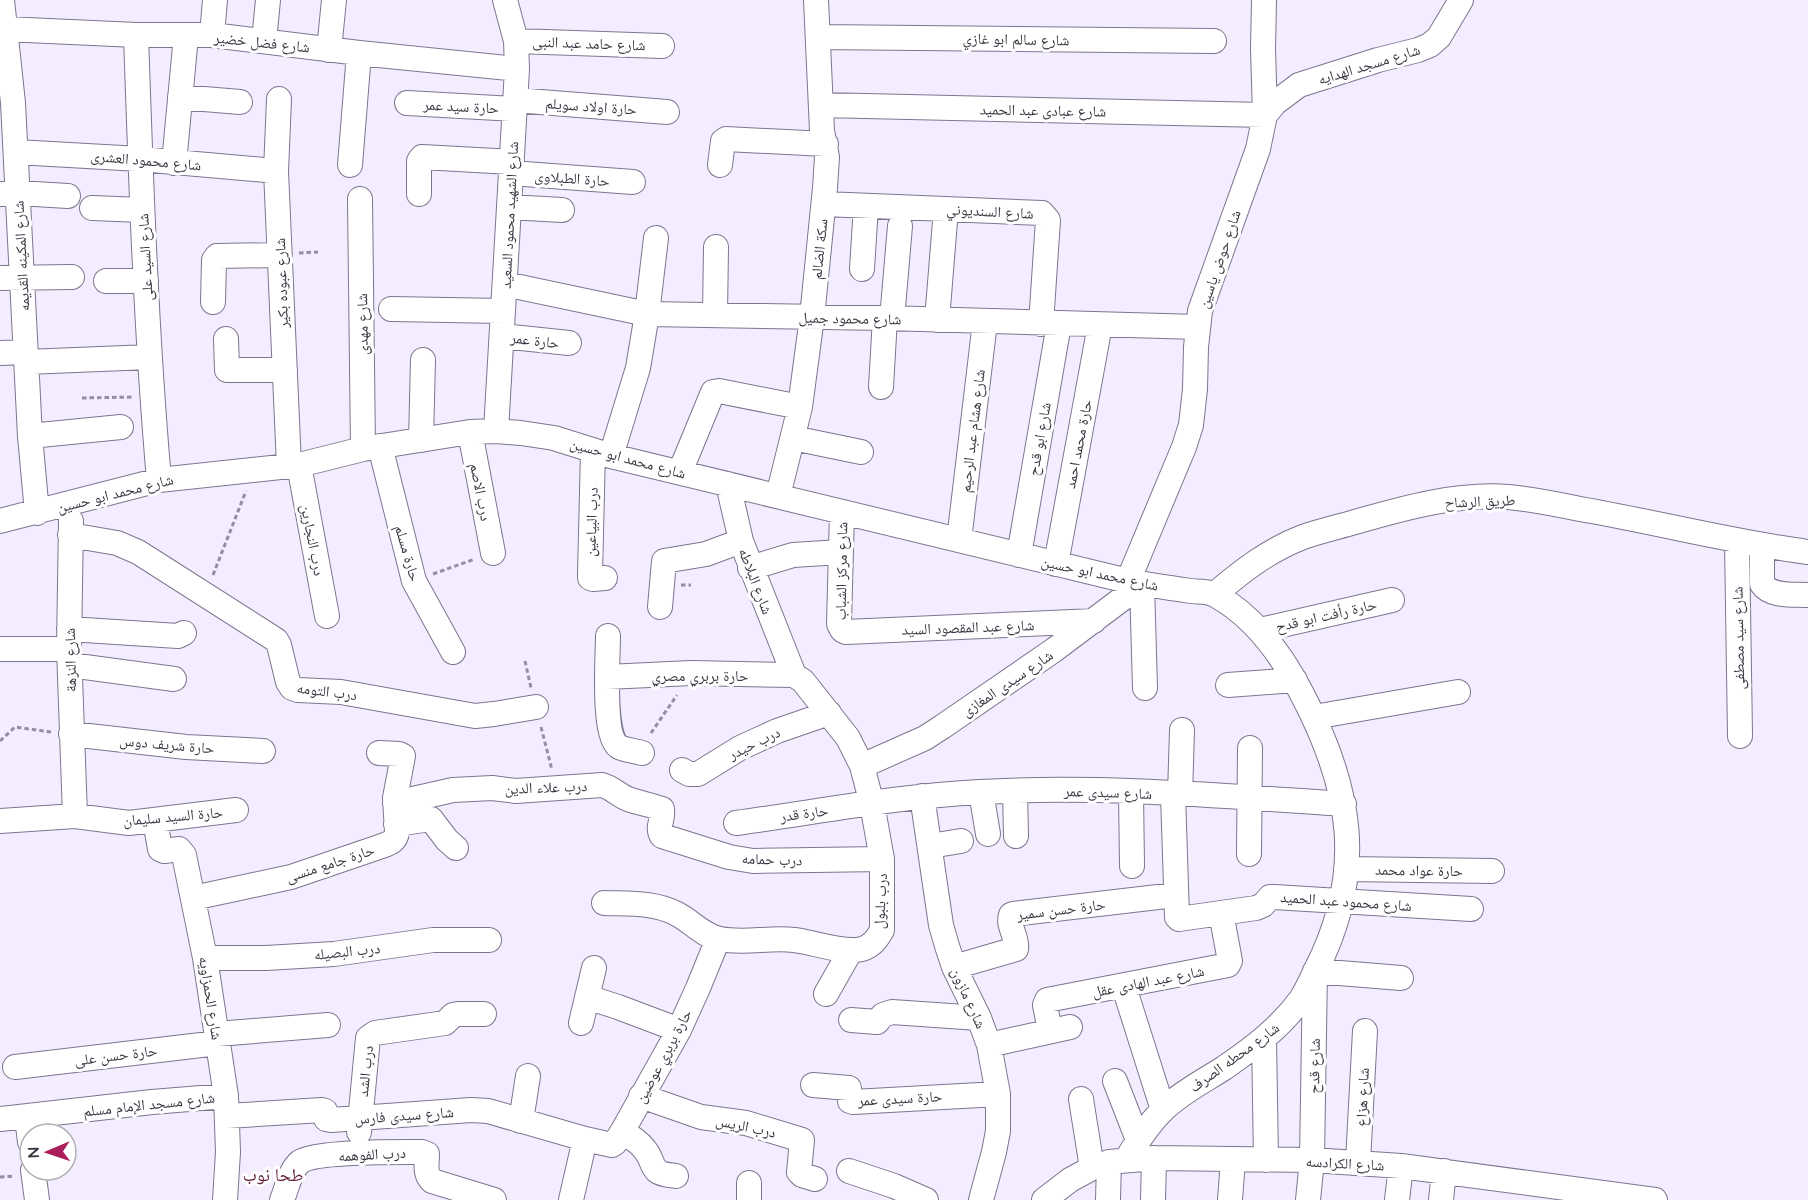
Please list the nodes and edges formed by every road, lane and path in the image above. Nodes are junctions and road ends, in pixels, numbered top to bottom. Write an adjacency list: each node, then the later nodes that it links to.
1 (215, 0): 10 (street)
2 (268, 0): 13 (street)
3 (333, 0): 17 (street)
4 (505, 0): 14 (street, شارع الشهيد محمود السعيد)
5 (816, 0): 12 (street, سكة الضالم)
6 (1264, 0): 28 (street, شارع حوض ياسين)
7 (1461, 0): 28 (street, شارع مسجد الهدايه)
8 (3, 16): 9 (street, شارع فضل خضير); 23 (street, شارع المكينه القديمه)
9 (136, 35): 11 (street, شارع فضل خضير); 31 (street, شارع السيد على)
10 (212, 35): 11 (street, شارع فضل خضير); 13 (street, شارع فضل خضير)
11 (186, 36): 20 (street)
12 (818, 37): 15 (street, شارع سالم ابو غازي); 26 (street, سكة الضالم)
13 (264, 41): 17 (street, شارع فضل خضير)
14 (516, 41): 16 (street, شارع حامد عبد النبى); 19 (street, شارع الشهيد محمود السعيد)
15 (1214, 41)
16 (662, 46)
17 (329, 50): 18 (street, شارع فضل خضير)
18 (358, 53): 19 (street, شارع فضل خضير); 33 (street)
19 (517, 69): 25 (street, شارع الشهيد محمود السعيد)
20 (180, 97): 22 (street); 32 (street)
21 (279, 99): 36 (street, شارع عبوده بكير)
22 (240, 102)
23 (7, 103): 30 (street, شارع المكينه القديمه)
24 (407, 103): 25 (street, حارة سيد عمر)
25 (515, 105): 27 (street, حارة اولاد سويلم); 35 (street, شارع الشهيد محمود السعيد)
26 (821, 105): 28 (street, شارع عبادى عبد الحميد); 29 (street, سكة الضالم)
27 (667, 112)
28 (1265, 115): 70 (street, شارع حوض ياسين)
29 (826, 144): 34 (street); 42 (street, سكة الضالم)
30 (16, 152): 31 (street, شارع محمود العشرى); 38 (street, شارع المكينه القديمه)
31 (140, 159): 32 (street, شارع محمود العشرى); 47 (street, شارع السيد على)
32 (174, 163): 36 (street, شارع محمود العشرى)
33 (350, 165)
34 (720, 165)
35 (511, 168): 37 (street, حارة الطبلاوى); 39 (street, حارة الطبلاوى); 44 (street, شارع الشهيد محمود السعيد)
36 (276, 171): 52 (street, شارع عبوده بكير)
37 (633, 183)
38 (9, 193): 40 (street); 55 (street, شارع المكينه القديمه)
39 (419, 194)
40 (68, 196)
41 (360, 199): 89 (street, شارع مهدى)
42 (824, 204): 43 (street, شارع السنديوني); 64 (street, سكة الضالم)
43 (866, 206): 46 (street, شارع السنديوني); 53 (street)
44 (509, 207): 48 (street); 58 (street, شارع الشهيد محمود السعيد)
45 (92, 208): 47 (street)
46 (946, 209): 66 (street); 68 (street, شارع السنديوني)
47 (142, 210): 57 (street, شارع السيد على)
48 (562, 210)
49 (900, 226): 65 (street)
50 (656, 238): 62 (street)
51 (716, 247): 63 (street)
52 (279, 255): 59 (street); 78 (street, شارع عبوده بكير)
53 (862, 270)
54 (72, 277): 55 (street)
55 (11, 278): 75 (street, شارع المكينه القديمه)
56 (106, 281): 57 (street)
57 (146, 281): 76 (street, شارع السيد على)
58 (505, 284): 61 (street, شارع الشهيد محمود السعيد); 62 (street, شارع محمود جميل)
59 (213, 302)
60 (391, 309): 61 (street)
61 (503, 311): 71 (street, شارع الشهيد محمود السعيد)
62 (648, 314): 63 (street, شارع محمود جميل); 91 (street)
63 (715, 315): 64 (street, شارع محمود جميل)
64 (812, 317): 65 (street, شارع محمود جميل); 82 (street, سكة الضالم)
65 (889, 318): 66 (street, شارع محمود جميل); 79 (street)
66 (937, 320): 67 (street, شارع محمود جميل)
67 (986, 322): 68 (street, شارع محمود جميل); 103 (street, شارع هشام عبد الرحيم)
68 (1050, 324): 69 (street, شارع محمود جميل); 110 (street, شارع ابو قدح)
69 (1100, 325): 70 (street, شارع محمود جميل); 111 (street, حارة محمد احمد)
70 (1198, 327): 115 (street, شارع حوض ياسين)
71 (502, 336): 73 (street, حارة عمر); 84 (street, شارع الشهيد محمود السعيد)
72 (226, 339): 78 (street)
73 (569, 344)
74 (0, 353): 75 (street)
75 (26, 357): 76 (street); 86 (street, شارع المكينه القديمه)
76 (150, 357): 80 (street, شارع السيد على)
77 (423, 360): 88 (street)
78 (285, 370): 92 (street, شارع عبوده بكير)
79 (881, 387)
80 (152, 396): 81 (path); 95 (street, شارع السيد على)
81 (82, 398)
82 (800, 407): 87 (street, سكة الضالم); 94 (street)
83 (122, 427): 86 (street)
84 (496, 431): 85 (street, شارع محمد ابو حسين); 91 (street, شارع محمد ابو حسين)
85 (470, 432): 88 (street, شارع محمد ابو حسين); 109 (street, درب الاصم)
86 (30, 436): 100 (street, شارع المكينه القديمه)
87 (793, 438): 90 (street); 97 (street, سكة الضالم)
88 (421, 440): 89 (street, شارع محمد ابو حسين)
89 (372, 448): 92 (street, شارع محمد ابو حسين); 114 (street, حارة مسلم)
90 (861, 452)
91 (602, 453): 94 (street, شارع محمد ابو حسين); 113 (street, درب البياعين)
92 (294, 466): 93 (street, شارع محمد ابو حسين); 121 (street, درب النجارين)
93 (254, 470): 95 (street, شارع محمد ابو حسين); 117 (path)
94 (680, 472): 96 (street, شارع محمد ابو حسين)
95 (159, 480): 98 (street, شارع محمد ابو حسين)
96 (728, 484): 97 (street, شارع محمد ابو حسين); 105 (street, شارع البلاطه)
97 (778, 496): 99 (street, شارع محمد ابو حسين)
98 (72, 503): 100 (street, شارع محمد ابو حسين); 102 (street, شارع النزهة)
99 (842, 512): 103 (street, شارع محمد ابو حسين); 107 (street, شارع مركز الشباب)
100 (37, 513): 101 (street, شارع محمد ابو حسين)
101 (0, 521)
102 (70, 535): 117 (street, درب التومه); 127 (street, شارع النزهة)
103 (959, 540): 110 (street, شارع محمد ابو حسين)
104 (1737, 541): 106 (street, طريق الرشاح); 116 (street, طريق الرشاح); 143 (street, شارع سيد مصطفى)
105 (741, 542): 112 (street, شارع البلاطه); 120 (street)
106 (1762, 546): 108 (street, طريق الرشاح); 118 (street)
107 (841, 552): 112 (street); 123 (street, شارع مركز الشباب)
108 (1808, 552)
109 (493, 553): 114 (path)
110 (1019, 555): 111 (street, شارع محمد ابو حسين)
111 (1056, 564): 115 (street, شارع محمد ابو حسين)
112 (750, 568): 131 (street, شارع البلاطه)
113 (605, 578)
114 (414, 580): 129 (street, حارة مسلم)
115 (1135, 582): 116 (street, شارع محمد ابو حسين); 122 (street, شارع سيدى المغازى); 136 (street)
116 (1215, 594): 124 (street, شارع محطه الصرف)
117 (206, 595): 138 (street, درب التومه)
118 (1808, 595)
119 (1392, 600): 124 (street, حارة رأفت ابو قدح)
120 (660, 606)
121 (327, 616)
122 (1094, 621): 123 (street, شارع عبد المقصود السيد); 149 (street, شارع سيدى المغازى)
123 (842, 630)
124 (1260, 630): 134 (street, شارع محطه الصرف)
125 (184, 633): 127 (street)
126 (608, 636): 132 (street)
127 (69, 648): 128 (street); 133 (street); 142 (street, شارع النزهة)
128 (0, 649)
129 (453, 652)
130 (691, 673): 131 (street, حارة بربري مصري); 132 (street, حارة بربري مصري); 145 (path)
131 (794, 675): 139 (street, درب بلبول)
132 (607, 677): 145 (street)
133 (174, 679)
134 (1295, 680): 135 (street); 140 (street, شارع محطه الصرف)
135 (1228, 685)
136 (1145, 688)
137 (1458, 692): 140 (street)
138 (536, 707)
139 (829, 713): 149 (street, درب بلبول); 150 (street, درب حيدر)
140 (1314, 717): 158 (street, شارع محطه الصرف)
141 (1182, 730): 154 (street)
142 (71, 734): 144 (path); 147 (street, حارة شريف دوس); 161 (street, شارع النزهة)
143 (1740, 736)
144 (0, 741)
145 (647, 743)
146 (1250, 748): 156 (street)
147 (263, 751)
148 (379, 753): 160 (street, حارة جامع منسى)
149 (862, 766): 157 (street, درب بلبول)
150 (682, 770)
151 (1015, 791): 152 (street, شارع سيدى عمر); 153 (street, شارع سيدى عمر); 166 (street)
152 (981, 792): 155 (street, شارع سيدى عمر); 165 (street)
153 (1131, 792): 154 (street, شارع سيدى عمر); 173 (street)
154 (1177, 795): 156 (street, شارع سيدى عمر); 176 (street)
155 (922, 796): 157 (street, شارع سيدى عمر); 169 (street, شارع مازون)
156 (1250, 798): 158 (street, شارع سيدى عمر); 171 (street)
157 (872, 804): 164 (street, حارة قدر); 172 (street, درب بلبول)
158 (1344, 804): 174 (street, شارع محطه الصرف)
159 (236, 810): 162 (street, حارة السيد سليمان)
160 (395, 813): 167 (street, درب علاء الدين); 170 (street); 177 (street, حارة جامع منسى)
161 (75, 816): 162 (street, حارة السيد سليمان); 163 (street, حارة السيد سليمان)
162 (155, 820): 177 (street, شارع الحمزاويه)
163 (0, 821)
164 (736, 823)
165 (988, 834)
166 (1016, 836)
167 (665, 837): 172 (street, درب حمامه)
168 (961, 841): 169 (street)
169 (930, 846): 186 (street, شارع مازون)
170 (456, 848)
171 (1250, 854)
172 (882, 859): 184 (street, درب بلبول)
173 (1132, 866)
174 (1346, 869): 175 (street, حارة عواد محمد); 178 (street, شارع محطه الصرف)
175 (1492, 871)
176 (1175, 895): 181 (street, شارع محمود عبد الحميد); 186 (street, حارة حسن سمير)
177 (193, 898): 185 (street, شارع الحمزاويه)
178 (1342, 902): 180 (street, شارع محمود عبد الحميد); 181 (street, شارع محمود عبد الحميد); 188 (street, شارع محطه الصرف)
179 (604, 903): 182 (street)
180 (1471, 909)
181 (1221, 913): 190 (street, شارع عبد الهادى عقل)
182 (718, 939): 184 (street); 198 (street, حارة بربري عوضين)
183 (489, 940): 185 (street, درب البصيله)
184 (851, 950): 191 (street)
185 (205, 958): 200 (street, شارع الحمزاويه)
186 (954, 967): 194 (street, شارع مازون)
187 (594, 968): 192 (street)
188 (1316, 971): 189 (street); 201 (street, شارع محطه الصرف); 223 (street, شارع قدح)
189 (1401, 978)
190 (1124, 987): 202 (street, شارع عبد الهادى عقل); 211 (street)
191 (826, 994)
192 (587, 997): 196 (street); 198 (street)
193 (484, 1014): 213 (street, درب الشد)
194 (979, 1018): 195 (street); 202 (street, شارع مازون)
195 (851, 1020)
196 (580, 1023)
197 (328, 1025): 200 (street, حارة حسن على)
198 (679, 1030): 208 (street, حارة بربري عوضين)
199 (1365, 1031): 224 (street, شارع هزاع)
200 (217, 1038): 203 (street, حارة حسن على); 210 (street, شارع الحمزاويه)
201 (1264, 1038): 211 (street, شارع محطه الصرف); 222 (street)
202 (989, 1045): 207 (street, شارع مازون)
203 (15, 1067)
204 (528, 1076): 215 (street)
205 (1115, 1081): 220 (street)
206 (813, 1085): 207 (street, حارة سيدى عمر)
207 (998, 1094): 239 (street, شارع مازون)
208 (641, 1096): 217 (street, حارة بربري عوضين); 229 (street, درب الريس)
209 (1081, 1099): 220 (street)
210 (226, 1106): 212 (street, شارع مسجد الإمام مسلم); 213 (street, شارع سيدى فارس); 234 (street, شارع الحمزاويه)
211 (1163, 1110): 220 (street, شارع محطه الصرف)
212 (27, 1117): 214 (street, شارع مسجد الإمام مسلم); 216 (street)
213 (360, 1118): 215 (street, شارع سيدى فارس); 219 (street, درب الشد)
214 (0, 1119)
215 (521, 1121): 218 (street, شارع سيدى فارس)
216 (28, 1122)
217 (622, 1132): 218 (street); 228 (street)
218 (585, 1140): 237 (street)
219 (358, 1153): 235 (street, درب الفوهمه); 236 (street, درب الفوهمه)
220 (1124, 1158): 221 (street, شارع الكرادسه); 240 (street); 241 (street); 242 (street)
221 (1233, 1160): 222 (street, شارع الكرادسه); 243 (street)
222 (1266, 1160): 223 (street, شارع الكرادسه)
223 (1312, 1160): 224 (street, شارع الكرادسه); 244 (street, شارع قدح)
224 (1358, 1162): 225 (street, شارع الكرادسه)
225 (1401, 1166): 227 (street, شارع الكرادسه); 245 (street)
226 (849, 1171): 238 (street)
227 (1444, 1172): 231 (street, شارع الكرادسه); 246 (street)
228 (676, 1176)
229 (815, 1179)
230 (35, 1182): 233 (street)
231 (1516, 1191): 232 (street, شارع الكرادسه)
232 (1604, 1196): 247 (street, شارع الكرادسه)
233 (37, 1200)
234 (225, 1200)
235 (282, 1200)
236 (494, 1200)
237 (571, 1200)
238 (926, 1200)
239 (981, 1200)
240 (1044, 1200)
241 (1107, 1200)
242 (1153, 1200)
243 (1230, 1200)
244 (1308, 1200)
245 (1397, 1200)
246 (1441, 1200)
247 (1655, 1200)

